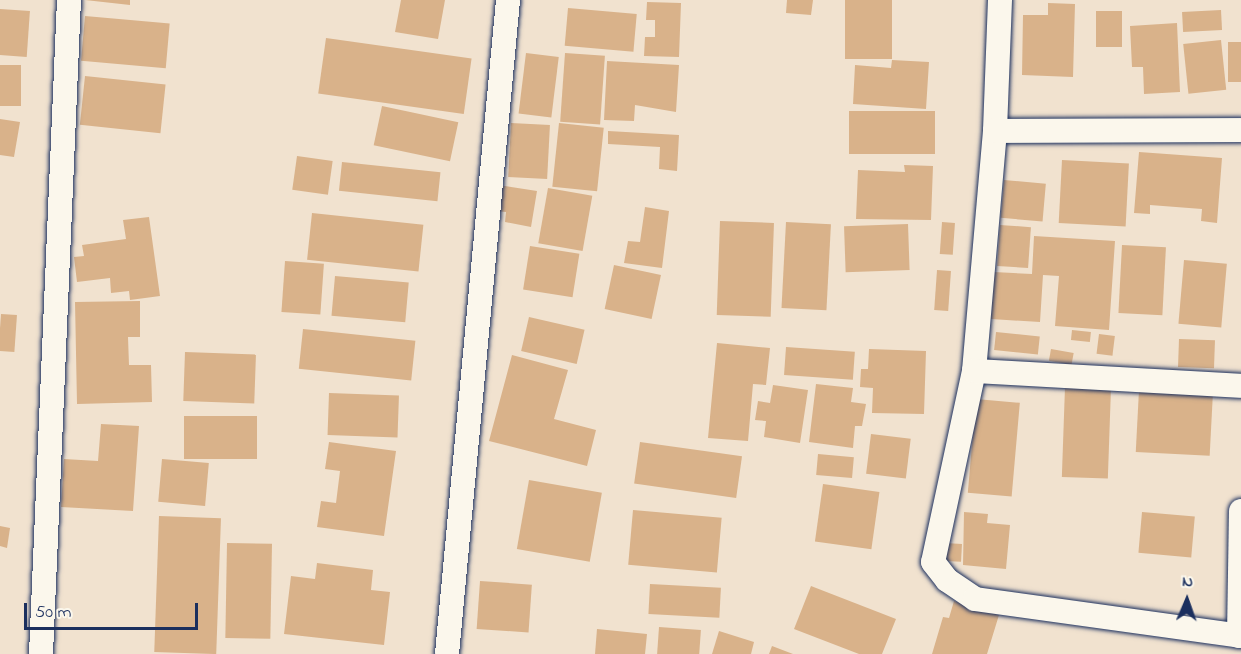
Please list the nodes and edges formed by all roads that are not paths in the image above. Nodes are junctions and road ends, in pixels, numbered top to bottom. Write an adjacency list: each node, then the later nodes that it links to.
1 (69, 0): 10 (street)
2 (508, 0): 11 (street)
3 (1000, 0): 5 (street)
4 (1241, 130): 5 (street)
5 (995, 131): 6 (street)
6 (974, 371): 7 (street); 9 (street)
7 (1241, 386)
8 (1241, 511): 9 (street)
9 (1240, 636)
10 (41, 654)
11 (447, 654)

